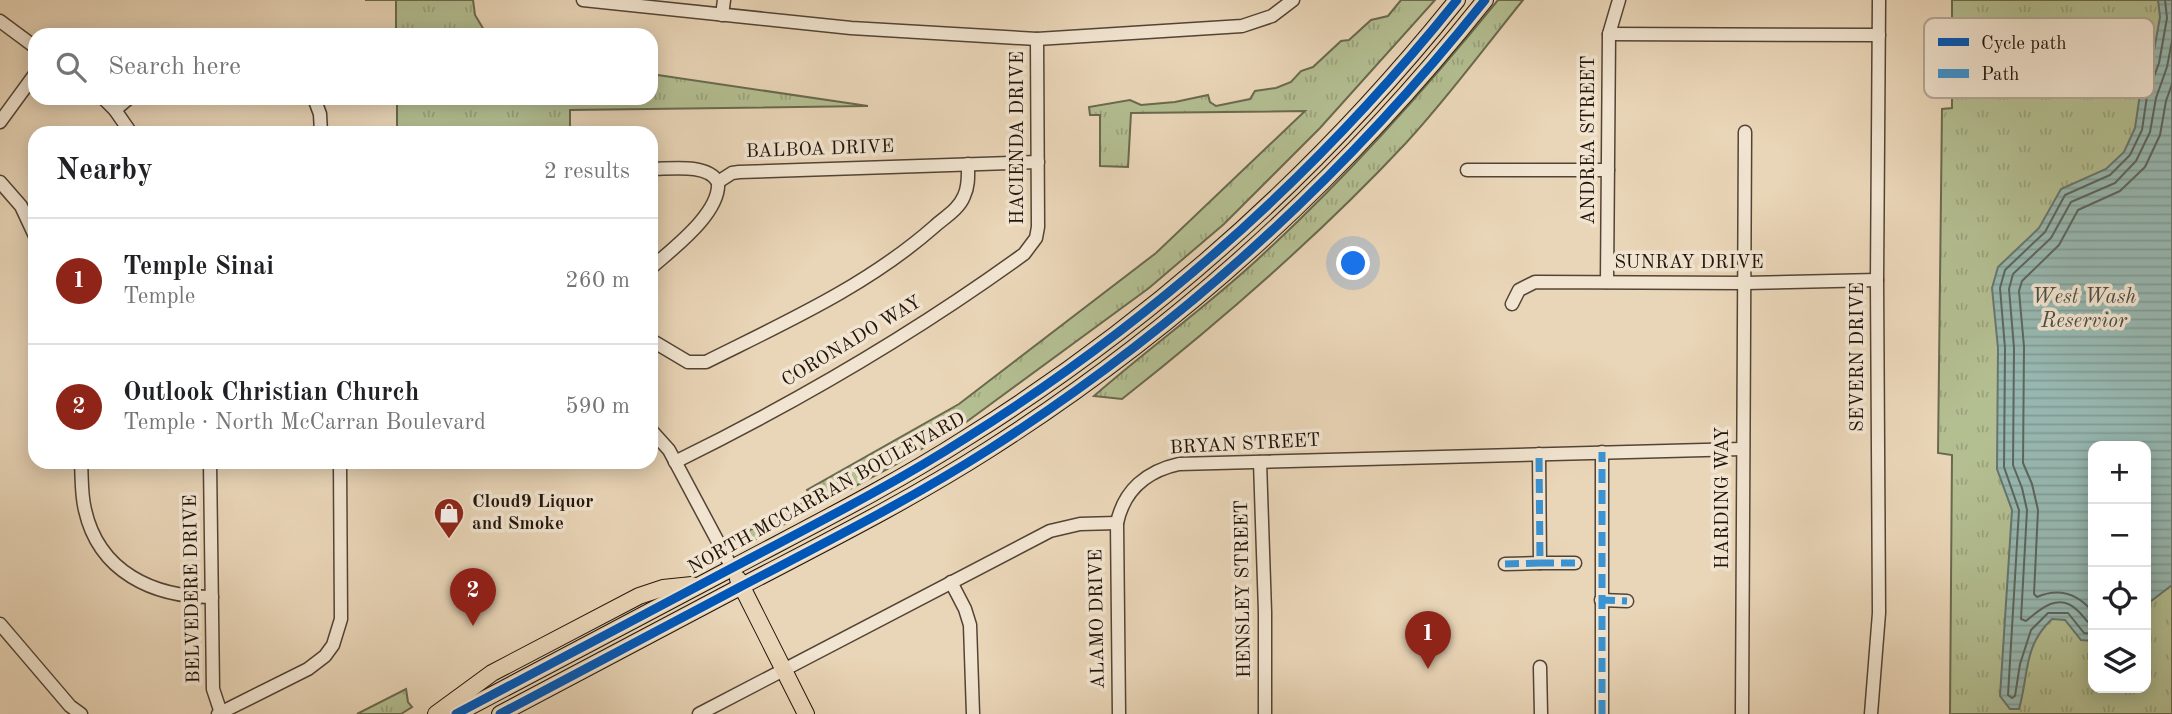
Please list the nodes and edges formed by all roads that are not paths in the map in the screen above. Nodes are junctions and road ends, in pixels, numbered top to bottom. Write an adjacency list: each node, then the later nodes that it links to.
1 (583, 0): 8 (street)
2 (723, 0): 8 (street)
3 (1293, 0): 12 (street)
4 (1457, 0): 36 (main road, NORTH MCCARRAN BOULEVARD)
5 (1485, 0): 38 (main road, NORTH MCCARRAN BOULEVARD)
6 (1619, 0): 10 (street, ANDREA STREET)
7 (1879, 0): 11 (street, SEVERN DRIVE)
8 (722, 15): 12 (street)
9 (0, 21): 13 (street)
10 (1609, 34): 11 (street); 27 (street, ANDREA STREET)
11 (1879, 35): 33 (street, SEVERN DRIVE)
12 (1037, 39): 23 (street, HACIENDA DRIVE)
13 (28, 42)
14 (28, 84): 19 (street)
15 (110, 105): 18 (street)
16 (121, 105): 18 (street)
17 (317, 105): 21 (street)
18 (115, 110): 20 (street)
19 (0, 122)
20 (126, 126)
21 (321, 126)
22 (1745, 132): 35 (street, HARDING WAY)
23 (1038, 162): 24 (street, BALBOA DRIVE); 31 (street, HACIENDA DRIVE)
24 (968, 164): 29 (street, BALBOA DRIVE); 39 (street)
25 (658, 169): 29 (street)
26 (1467, 170): 27 (street)
27 (1608, 170): 34 (street, ANDREA STREET)
28 (0, 182): 30 (street)
29 (718, 182): 32 (street)
30 (28, 221)
31 (1036, 238): 44 (street, CORONADO WAY)
32 (658, 262)
33 (1877, 280): 35 (street, SUNRAY DRIVE); 76 (street, SEVERN DRIVE)
34 (1608, 282): 35 (street, SUNRAY DRIVE); 37 (street, SUNRAY DRIVE)
35 (1745, 283): 41 (street, HARDING WAY)
36 (1170, 291): 38 (main road); 53 (main road, NORTH MCCARRAN BOULEVARD)
37 (1512, 304)
38 (1184, 307): 56 (main road, NORTH MCCARRAN BOULEVARD)
39 (658, 344)
40 (658, 438): 44 (street)
41 (1742, 449): 42 (street, BRYAN STREET); 75 (street, HARDING WAY)
42 (1602, 452): 43 (street, BRYAN STREET); 58 (street)
43 (1539, 454): 45 (street, BRYAN STREET); 50 (street)
44 (676, 462): 53 (street)
45 (1260, 462): 49 (street, BRYAN STREET); 72 (street, HENSLEY STREET)
46 (81, 469): 57 (street)
47 (210, 469): 57 (street, BELVEDERE DRIVE)
48 (340, 469): 64 (street)
49 (1117, 523): 54 (street); 71 (street, ALAMO DRIVE)
50 (1540, 563): 51 (street); 52 (street)
51 (1575, 563)
52 (1505, 564)
53 (732, 568): 55 (main road, NORTH MCCARRAN BOULEVARD); 56 (main road)
54 (951, 582): 62 (street); 70 (street)
55 (701, 584): 65 (main road); 66 (main road, NORTH MCCARRAN BOULEVARD)
56 (742, 586): 62 (main road); 67 (main road, NORTH MCCARRAN BOULEVARD)
57 (212, 597): 64 (street, BELVEDERE DRIVE)
58 (1601, 600): 59 (street); 74 (street)
59 (1627, 601)
60 (0, 624): 63 (street)
61 (1540, 667): 73 (street)
62 (784, 669): 68 (street); 69 (main road)
63 (81, 714)
64 (220, 714)
65 (436, 714)
66 (456, 714)
67 (500, 714)
68 (699, 714)
69 (806, 714)
70 (973, 714)
71 (1119, 714)
72 (1265, 714)
73 (1541, 714)
74 (1602, 714)
75 (1742, 714)
76 (1871, 714)

